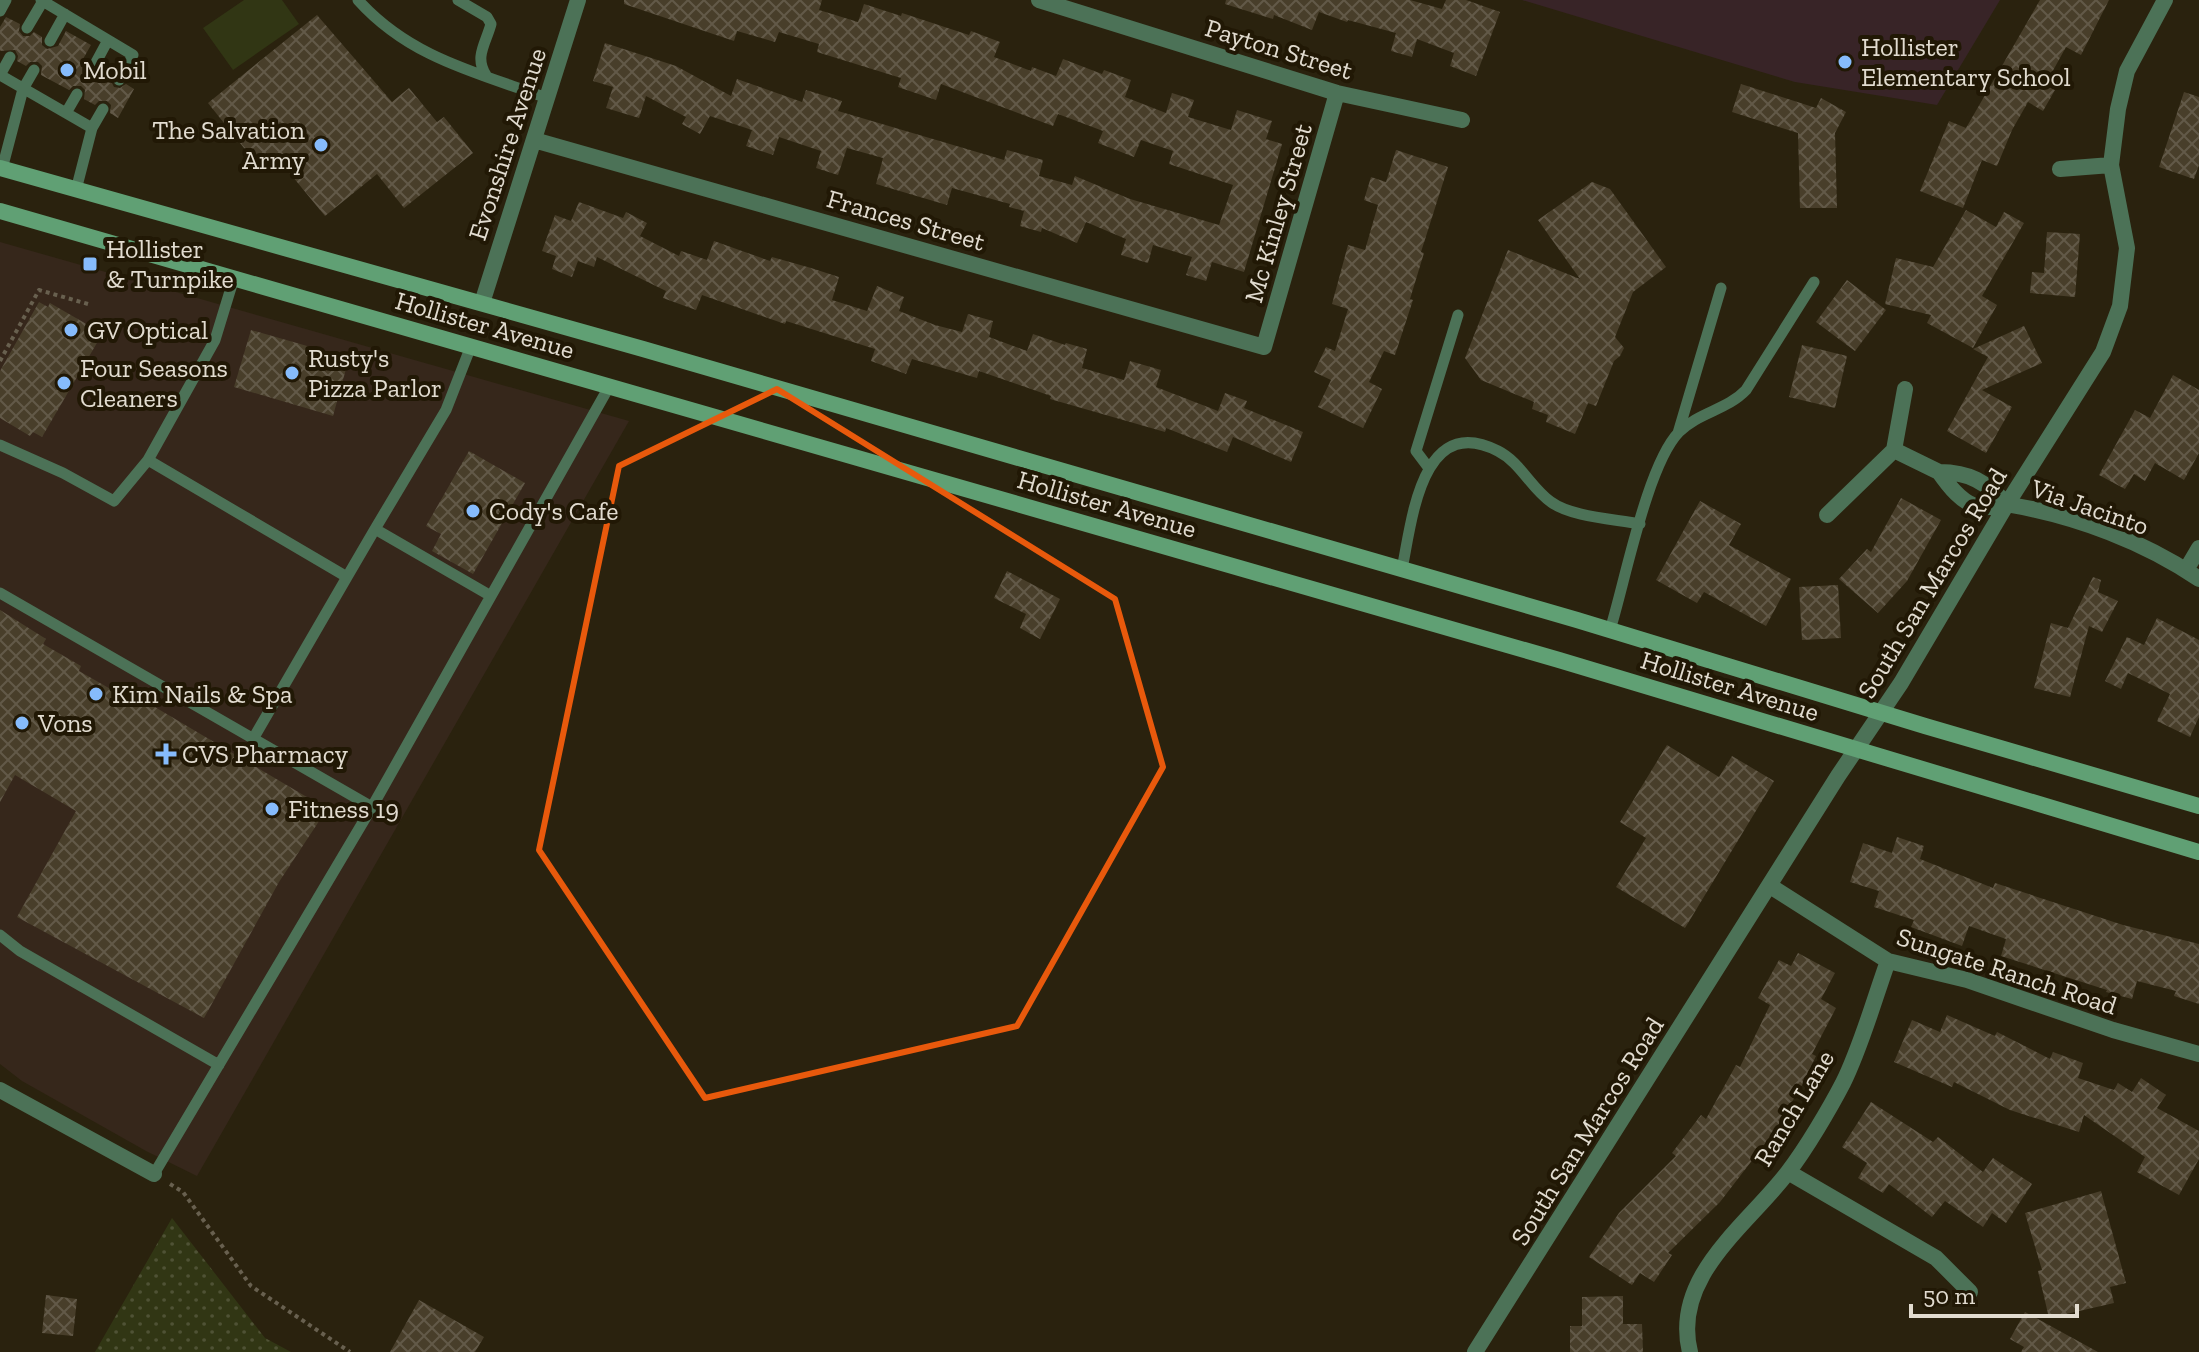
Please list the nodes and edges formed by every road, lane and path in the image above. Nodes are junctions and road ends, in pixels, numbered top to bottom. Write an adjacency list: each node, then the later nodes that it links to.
1 (6, 0): 8 (lane)
2 (42, 0): 9 (lane); 10 (lane)
3 (358, 0): 17 (lane)
4 (458, 0): 17 (lane)
5 (578, 0): 22 (street, Evonshire Avenue)
6 (1039, 0): 20 (street, Payton Street)
7 (2165, 0): 28 (street, South San Marcos Road)
8 (0, 11)
9 (65, 14): 11 (lane); 12 (lane)
10 (27, 28)
11 (108, 40): 14 (lane); 18 (lane)
12 (50, 41)
13 (10, 57): 16 (lane)
14 (94, 66)
15 (34, 70): 19 (lane)
16 (0, 75): 19 (lane)
17 (486, 75): 22 (lane)
18 (119, 80)
19 (23, 89): 24 (lane); 29 (lane)
20 (1337, 93): 25 (street, Payton Street); 40 (street, Mc Kinley Street)
21 (77, 94): 24 (lane)
22 (547, 98): 27 (street, Evonshire Avenue)
23 (103, 109): 26 (lane)
24 (66, 113): 26 (lane)
25 (1462, 120)
26 (92, 128): 31 (lane)
27 (534, 140): 36 (street, Evonshire Avenue); 40 (street, Frances Street)
28 (2111, 165): 30 (street); 49 (street, South San Marcos Road)
29 (1, 168): 31 (main road, Hollister Avenue)
30 (2060, 169)
31 (76, 190): 36 (main road, Hollister Avenue)
32 (0, 211): 33 (main road, Hollister Avenue)
33 (234, 278): 39 (main road, Hollister Avenue); 47 (lane)
34 (1814, 282): 44 (lane)
35 (1721, 288): 44 (lane)
36 (482, 303): 54 (main road, Hollister Avenue)
37 (88, 304): 41 (path)
38 (1458, 315): 48 (lane)
39 (471, 346): 42 (main road, Hollister Avenue); 52 (lane)
40 (1264, 347)
41 (0, 361)
42 (610, 385): 58 (lane); 62 (main road, Hollister Avenue)
43 (1905, 389): 46 (street)
44 (1678, 433): 51 (lane)
45 (0, 445): 47 (lane)
46 (1894, 450): 49 (street); 50 (street)
47 (148, 460): 56 (lane)
48 (1428, 467): 51 (lane); 54 (lane)
49 (2007, 504): 55 (street, Via Jacinto); 60 (street, South San Marcos Road)
50 (1827, 515)
51 (1640, 524): 59 (lane)
52 (375, 529): 56 (lane); 58 (lane)
53 (2199, 548): 55 (street)
54 (1402, 569): 59 (main road, Hollister Avenue)
55 (2192, 575)
56 (347, 577): 61 (lane)
57 (0, 593): 61 (lane)
58 (491, 596): 64 (lane)
59 (1610, 630): 60 (main road, Hollister Avenue)
60 (1882, 713): 62 (street, South San Marcos Road); 63 (main road, Hollister Avenue)
61 (253, 739): 64 (lane)
62 (1859, 749): 65 (main road, Hollister Avenue); 66 (street, South San Marcos Road)
63 (2199, 806)
64 (372, 807): 70 (lane)
65 (2199, 852)
66 (1770, 886): 68 (street, Sungate Ranch Road); 76 (street, South San Marcos Road)
67 (0, 935): 70 (lane)
68 (1888, 961): 69 (street, Sungate Ranch Road); 72 (street, Ranch Lane)
69 (2199, 1054)
70 (219, 1065): 73 (lane)
71 (0, 1090): 73 (street)
72 (1788, 1172): 74 (street); 77 (street, Ranch Lane)
73 (154, 1174): 75 (path)
74 (1970, 1292)
75 (350, 1352)
76 (1475, 1352)
77 (1690, 1352)

